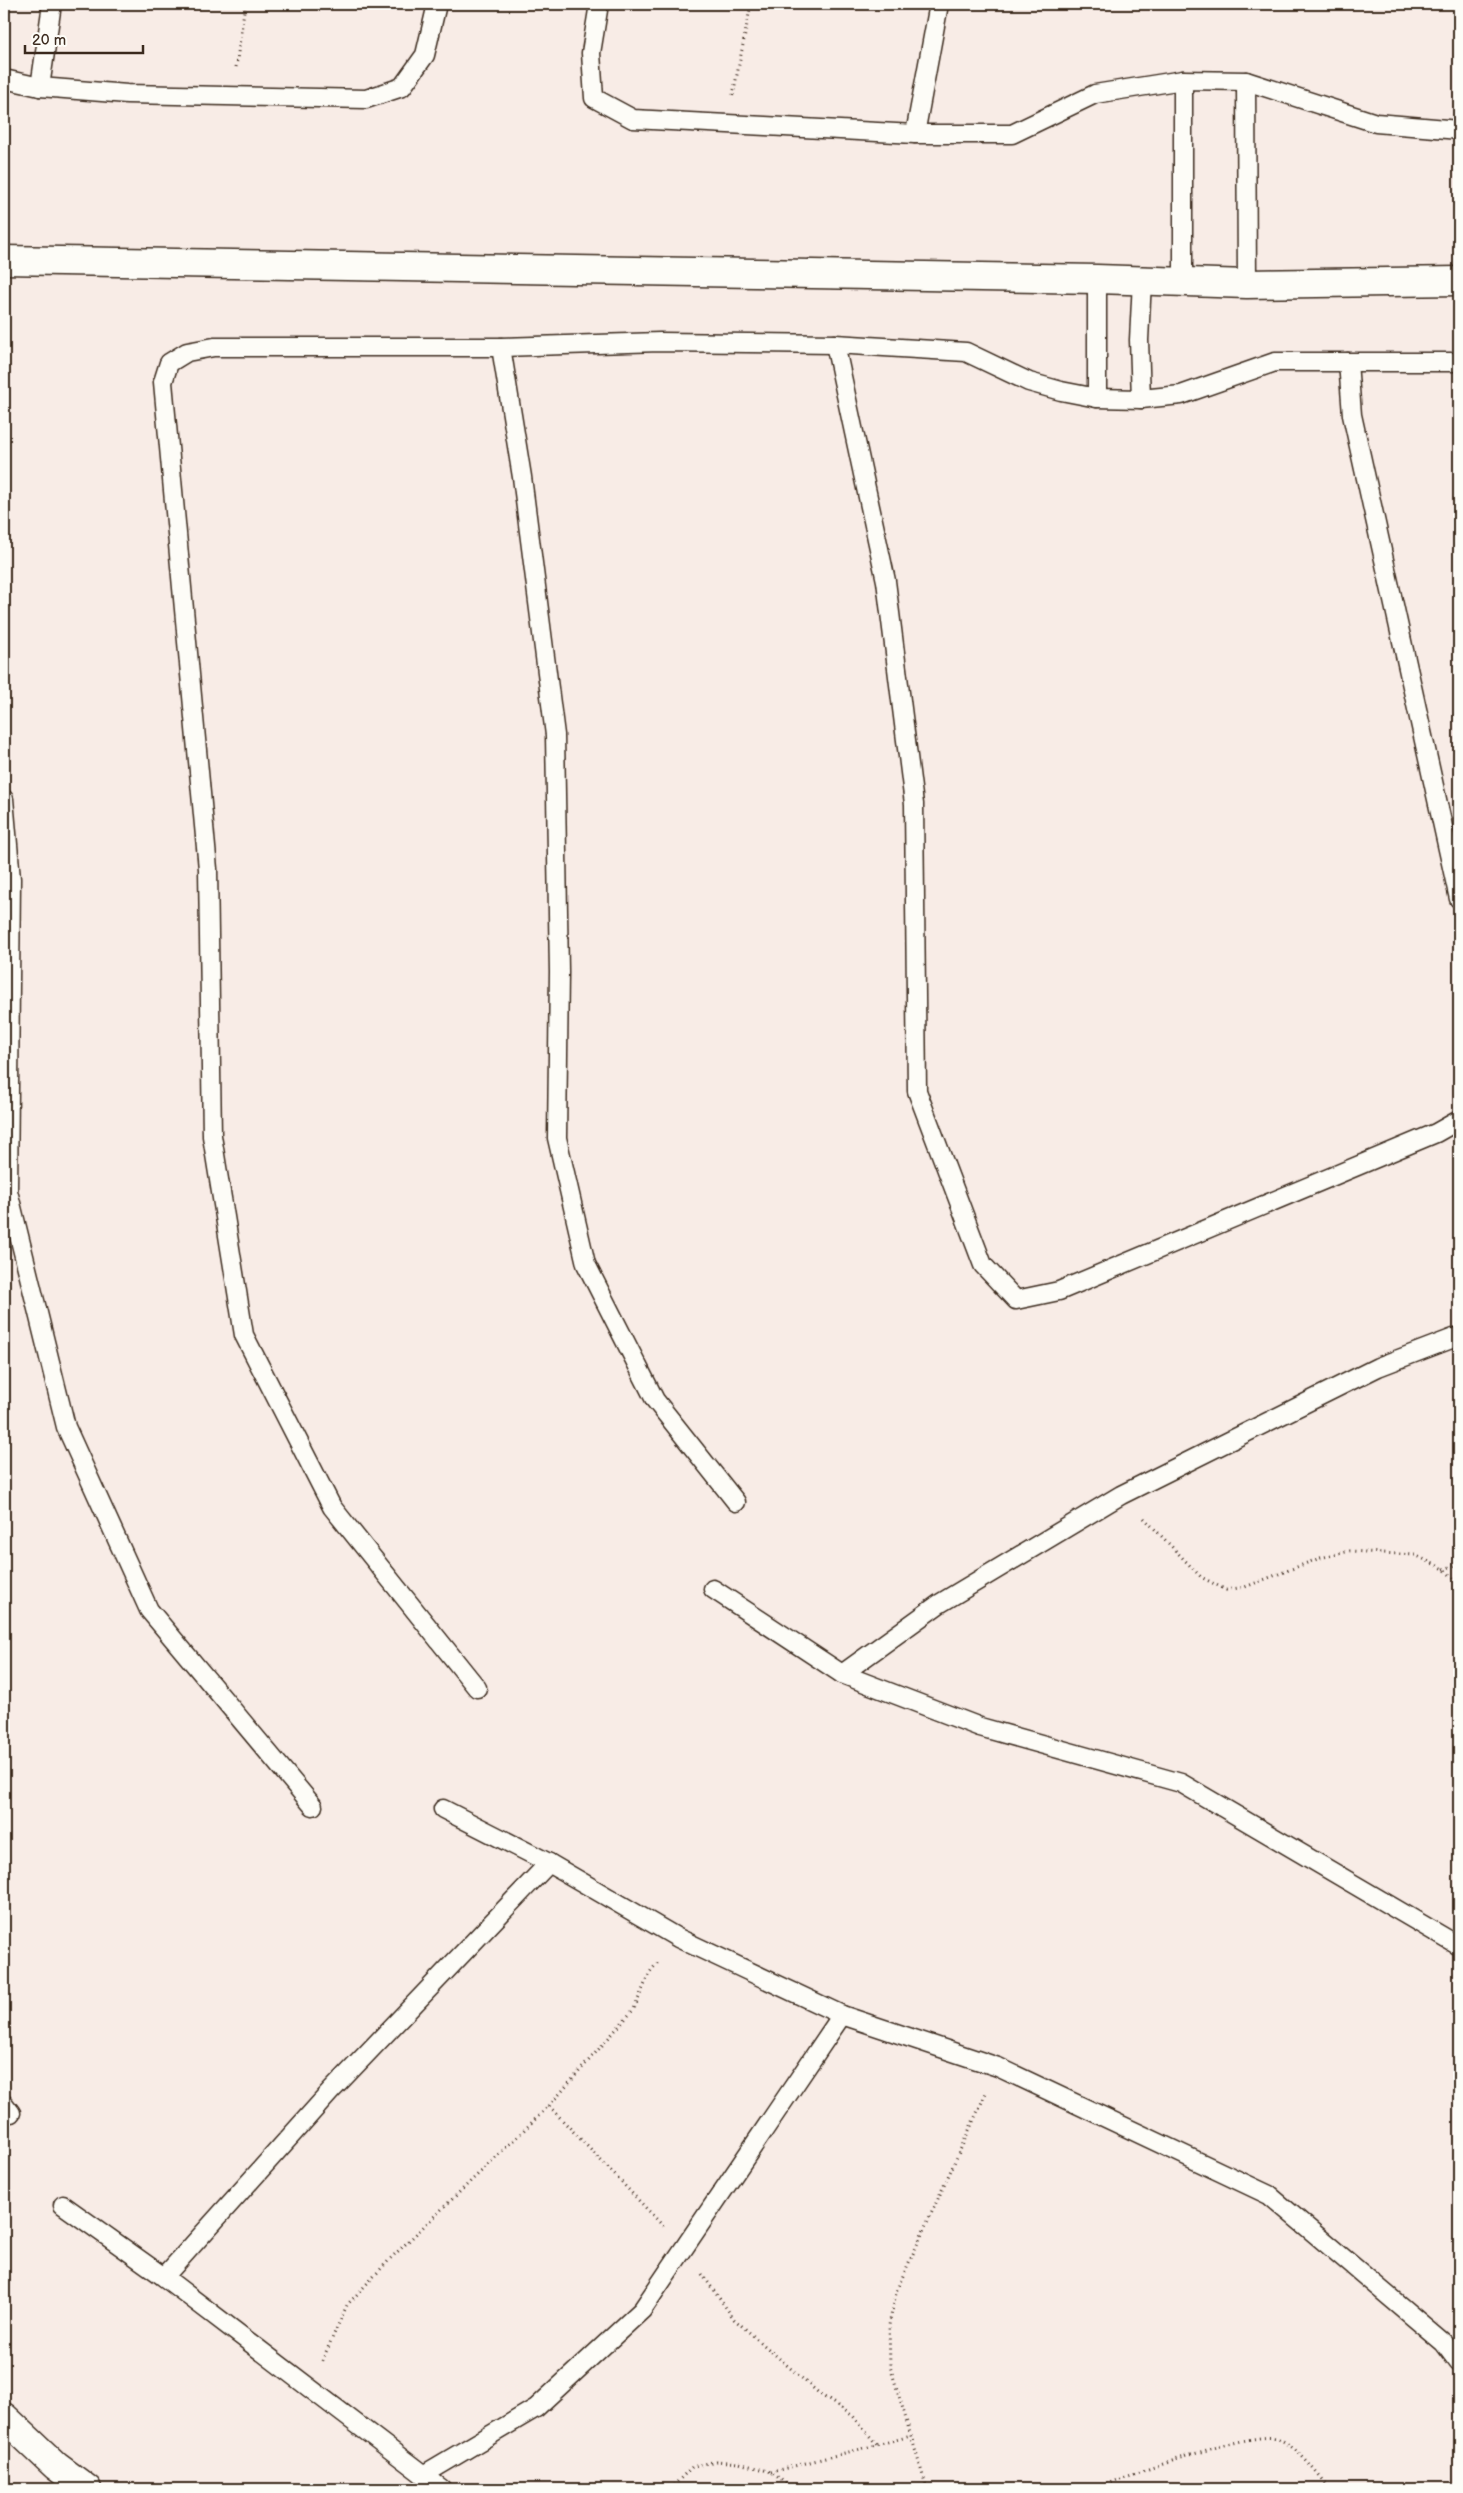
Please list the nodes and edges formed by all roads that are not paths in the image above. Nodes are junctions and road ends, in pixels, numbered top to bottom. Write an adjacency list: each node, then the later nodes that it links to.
1 (52, 4): 8 (lane)
2 (437, 4): 8 (lane)
3 (599, 4): 10 (lane)
4 (939, 4): 10 (lane)
5 (4, 79): 8 (lane)
6 (1183, 80): 7 (lane); 10 (lane); 15 (lane)
7 (1246, 81): 9 (lane); 16 (lane)
8 (40, 87)
9 (1459, 130)
10 (915, 134)
11 (4, 260): 12 (street)
12 (1097, 279): 13 (street); 21 (lane)
13 (1142, 281): 15 (street); 22 (lane)
14 (1459, 281): 16 (street)
15 (1183, 282): 16 (street)
16 (1247, 284)
17 (834, 344): 18 (lane); 21 (lane); 25 (lane)
18 (501, 346): 27 (lane); 30 (lane)
19 (1348, 362): 20 (lane); 22 (lane); 24 (lane)
20 (1459, 362)
21 (1097, 398): 22 (lane)
22 (1141, 399)
23 (4, 800): 31 (lane)
24 (1459, 900)
25 (1459, 1120)
26 (1459, 1336): 29 (lane)
27 (736, 1502)
28 (713, 1589): 29 (lane)
29 (842, 1674): 34 (lane)
30 (477, 1688)
31 (313, 1806)
32 (443, 1809): 33 (lane)
33 (549, 1863): 35 (lane); 37 (lane)
34 (1459, 1946)
35 (842, 2015): 38 (lane); 40 (lane)
36 (63, 2205): 37 (lane)
37 (164, 2277): 40 (lane)
38 (1459, 2363)
39 (4, 2417): 41 (street)
40 (423, 2475): 42 (lane)
41 (86, 2489)
42 (442, 2489)

